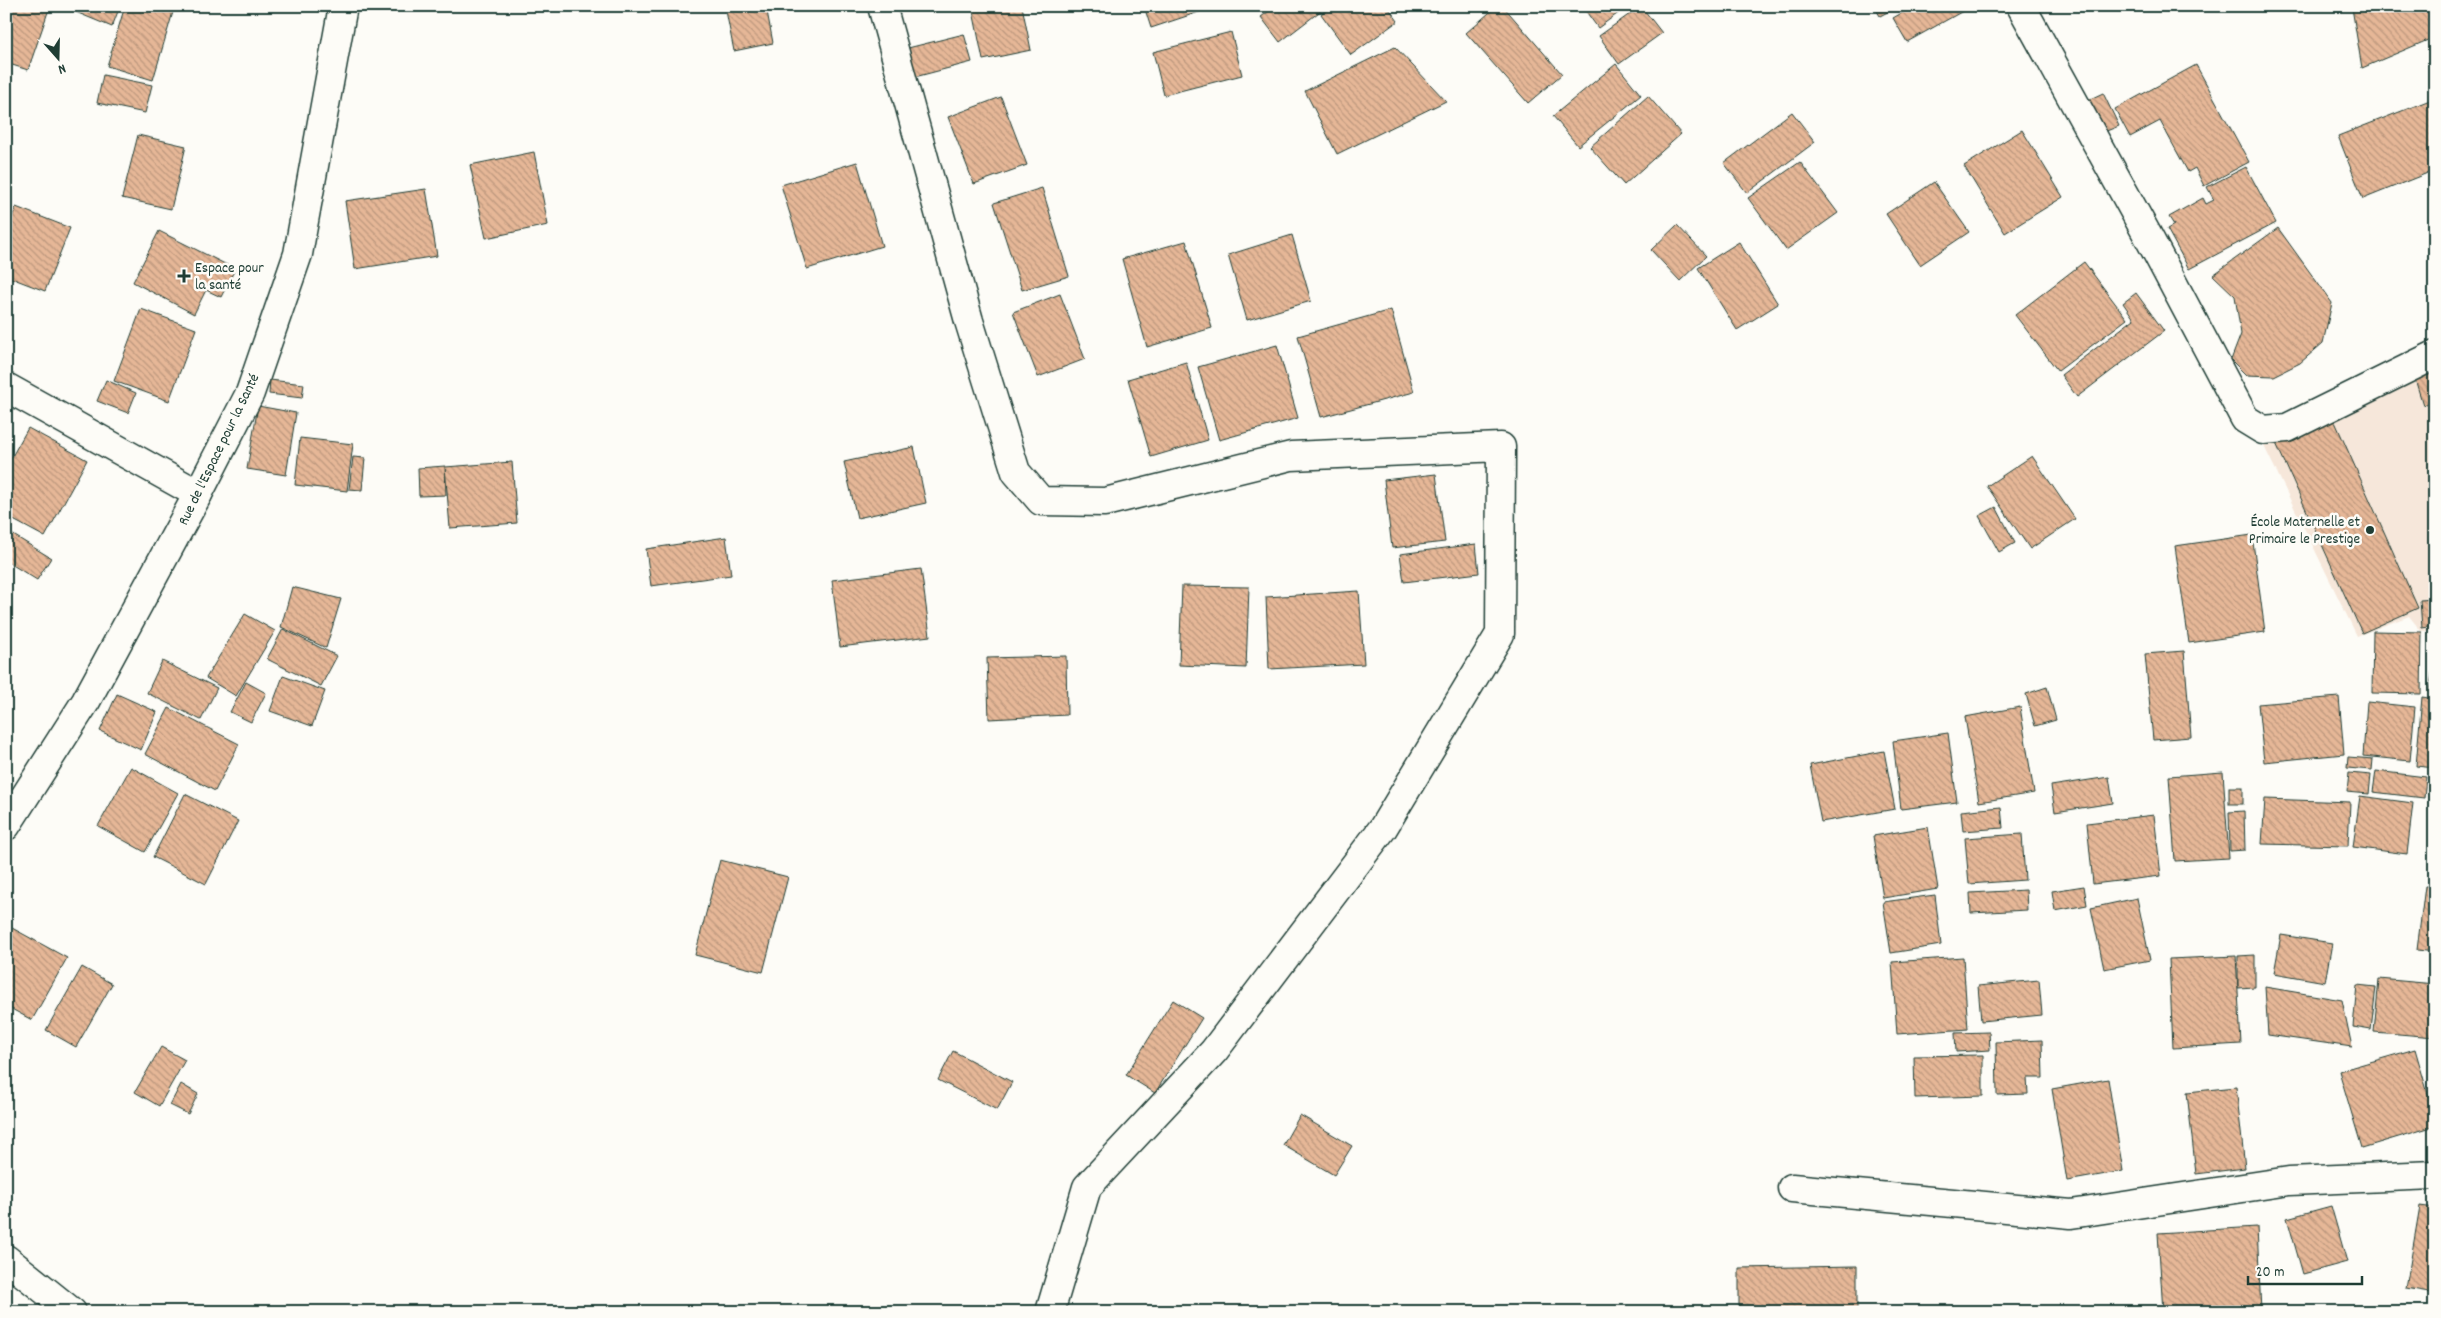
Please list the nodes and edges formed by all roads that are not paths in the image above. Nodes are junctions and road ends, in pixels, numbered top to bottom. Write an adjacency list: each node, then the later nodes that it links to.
1 (343, 6): 6 (street, Rue de l'Espace pour la Santé)
2 (882, 6): 12 (street)
3 (2020, 6): 4 (street)
4 (2435, 355)
5 (6, 387): 6 (street)
6 (198, 494): 7 (street, Rue de l'Espace pour la Santé)
7 (6, 826)
8 (2435, 1175): 9 (street)
9 (1792, 1188)
10 (6, 1259): 11 (street)
11 (72, 1312)
12 (1050, 1312)

